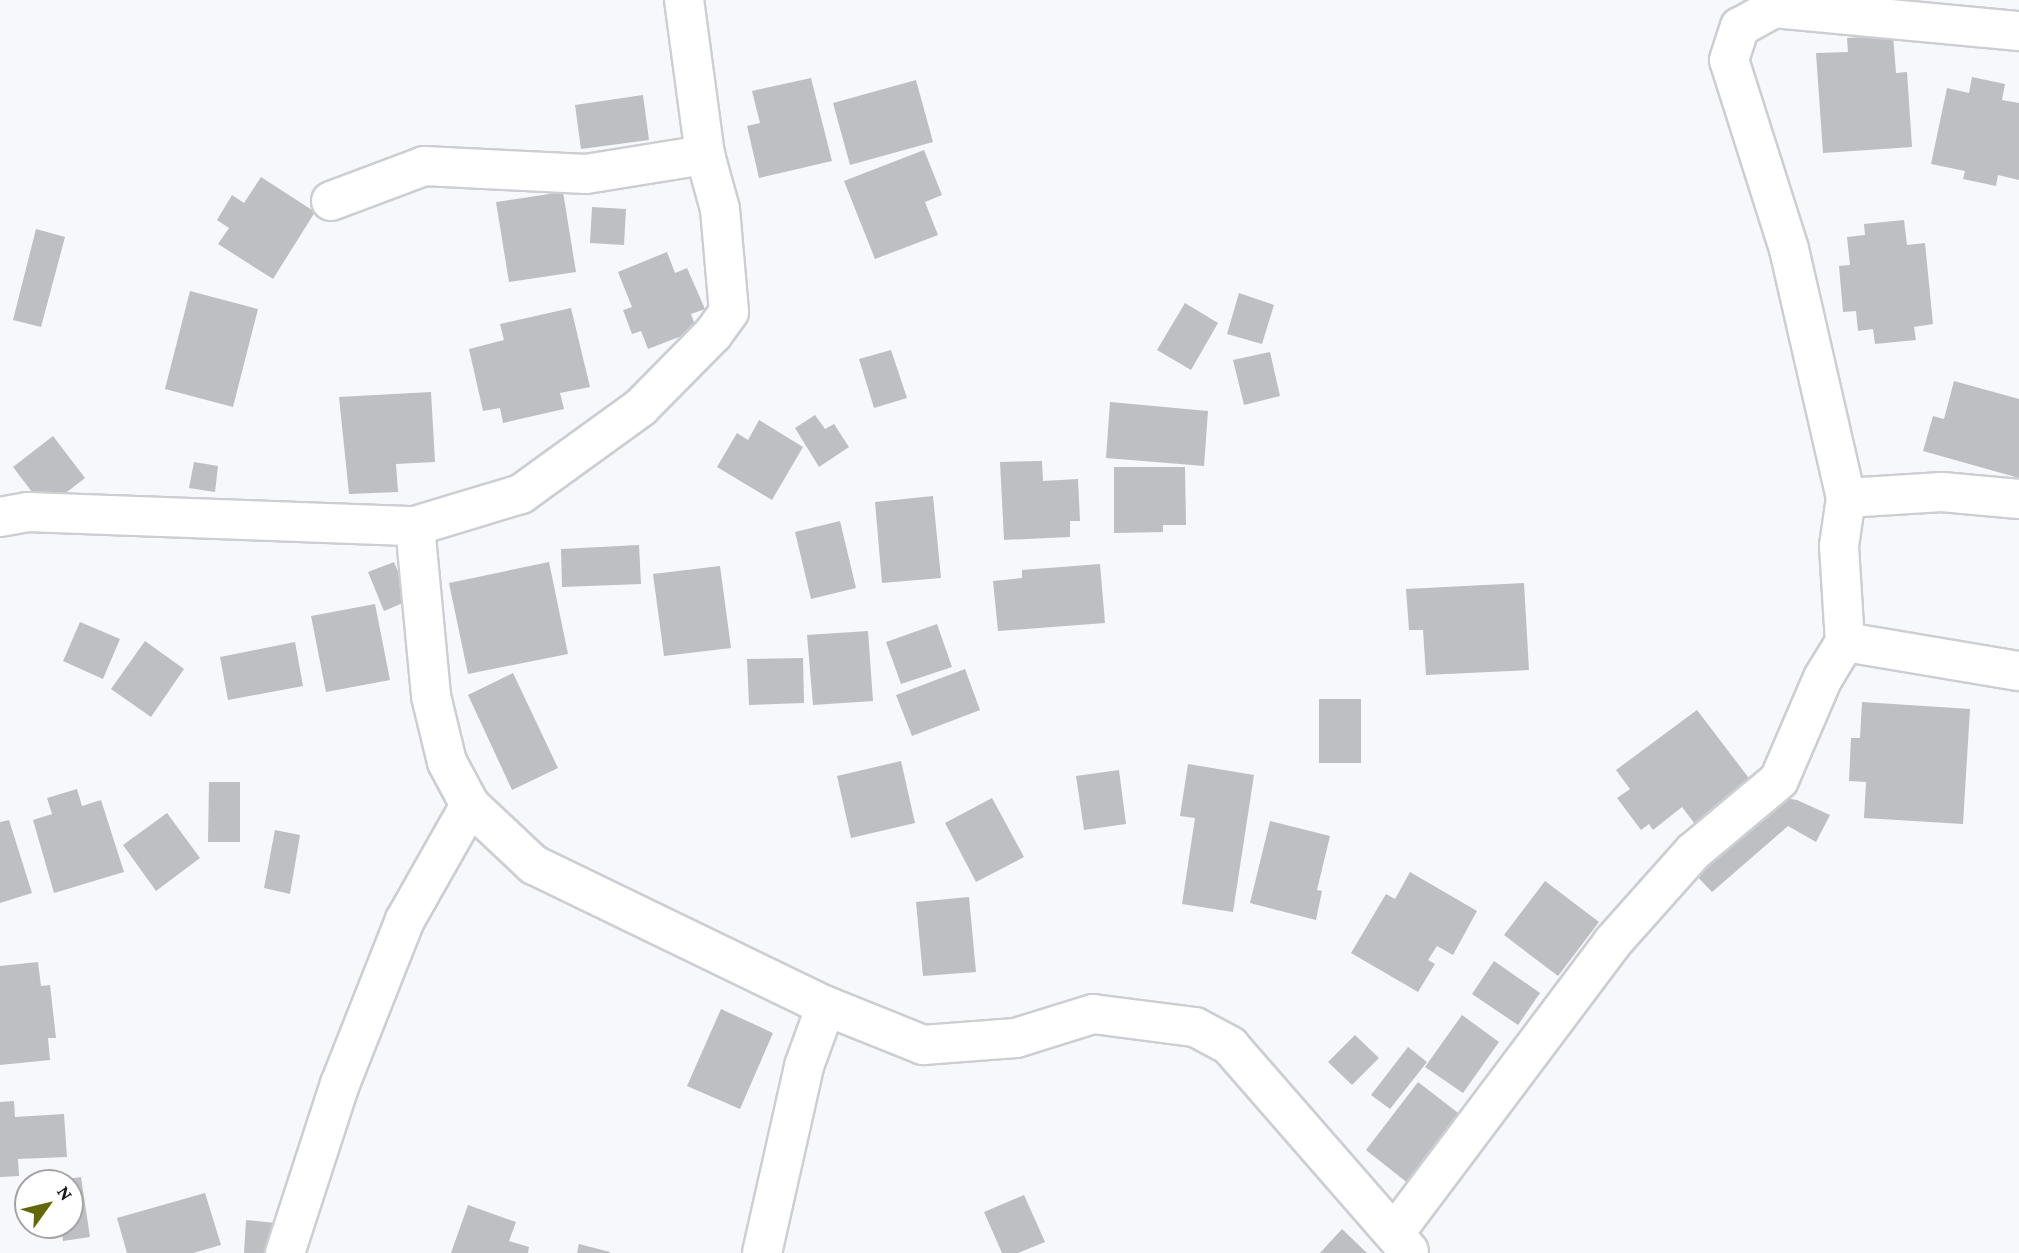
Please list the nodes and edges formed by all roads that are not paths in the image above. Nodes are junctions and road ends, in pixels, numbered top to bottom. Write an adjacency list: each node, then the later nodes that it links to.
1 (684, 0): 3 (street)
2 (2019, 31): 5 (street)
3 (705, 155): 4 (street); 8 (street)
4 (331, 201)
5 (1846, 498): 6 (street); 9 (street)
6 (2019, 499)
7 (0, 517): 8 (street)
8 (415, 526): 11 (street)
9 (1845, 642): 10 (street); 13 (street)
10 (2019, 671)
11 (470, 805): 12 (street); 14 (street)
12 (826, 1006): 13 (street); 15 (street)
13 (1403, 1242)
14 (285, 1253)
15 (762, 1253)

